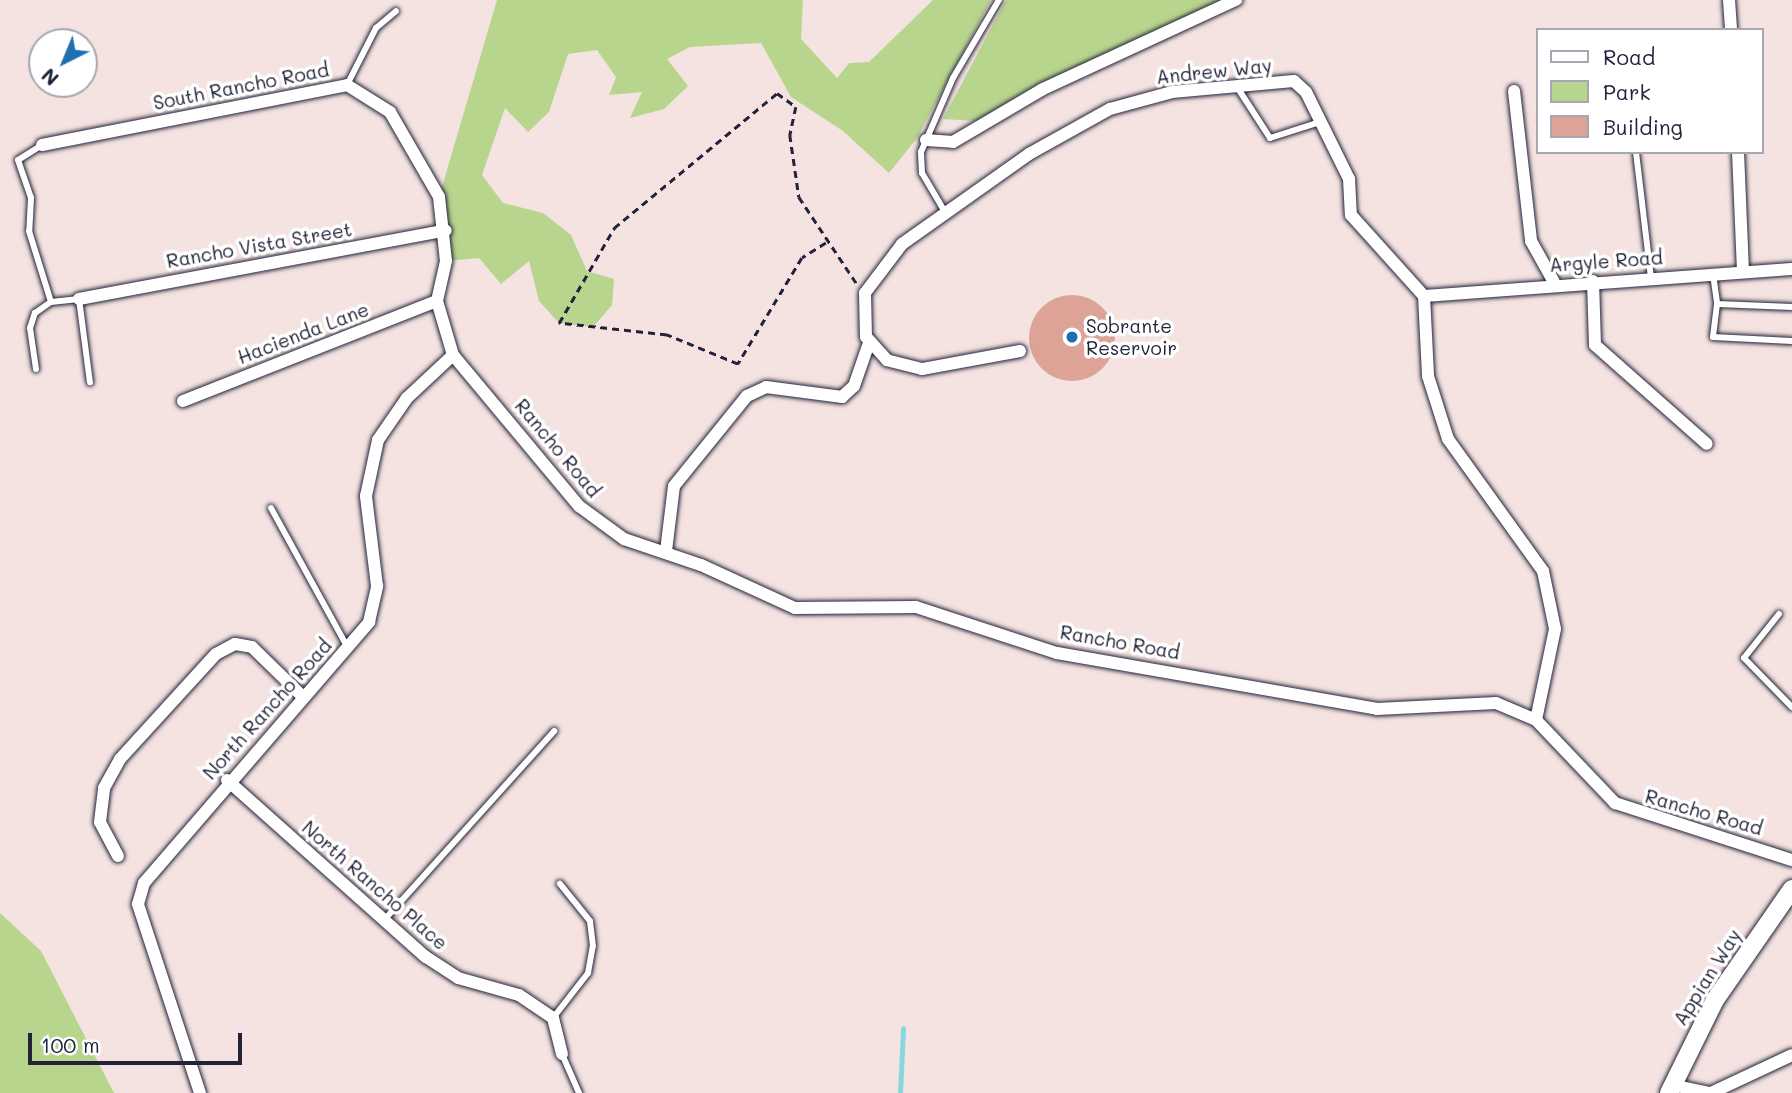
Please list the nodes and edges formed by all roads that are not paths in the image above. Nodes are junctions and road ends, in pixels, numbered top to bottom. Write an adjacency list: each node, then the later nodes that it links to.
1 (999, 0): 10 (lane)
2 (1236, 0): 10 (street)
3 (1729, 0): 5 (street)
4 (396, 11): 6 (lane)
5 (1731, 28)
6 (347, 85): 11 (street, South Rancho Road); 15 (street, South Rancho Road)
7 (1239, 90): 9 (street, Andrew Way); 9 (lane); 14 (street, Andrew Way)
8 (1514, 91): 21 (street)
9 (1322, 121): 22 (street, Andrew Way)
10 (926, 140): 14 (lane)
11 (42, 145): 25 (lane)
12 (1636, 154): 19 (lane)
13 (1738, 154): 17 (street)
14 (945, 212): 29 (street, Andrew Way)
15 (446, 230): 23 (street, Rancho Vista Street); 24 (street, South Rancho Road)
16 (1792, 269): 17 (street, Argyle Road)
17 (1742, 270): 18 (street, Argyle Road)
18 (1713, 272): 19 (street, Argyle Road); 26 (lane)
19 (1651, 277): 20 (street, Argyle Road)
20 (1593, 281): 21 (street, Argyle Road); 35 (street)
21 (1555, 284): 22 (street, Argyle Road)
22 (1424, 296): 42 (street)
23 (79, 299): 25 (lane); 33 (lane)
24 (437, 301): 31 (street, South Rancho Road); 34 (street, Hacienda Lane)
25 (51, 302): 32 (lane)
26 (1717, 304): 27 (lane); 28 (lane)
27 (1792, 307)
28 (1792, 341)
29 (869, 343): 30 (street); 37 (street)
30 (1020, 351)
31 (453, 355): 37 (street, Rancho Road); 39 (street, North Rancho Road)
32 (36, 369)
33 (90, 382)
34 (183, 401)
35 (1707, 443)
36 (271, 508): 39 (lane)
37 (666, 551): 42 (street, Rancho Road)
38 (1779, 614): 41 (lane)
39 (348, 648): 40 (street, North Rancho Road)
40 (301, 695): 44 (street, North Rancho Road); 45 (street)
41 (1792, 706)
42 (1535, 720): 46 (street, Rancho Road)
43 (554, 732): 49 (lane)
44 (227, 780): 49 (street, North Rancho Place); 55 (street, North Rancho Road)
45 (118, 856)
46 (1792, 860)
47 (560, 884): 50 (lane)
48 (1792, 889): 53 (main road, Appian Way)
49 (383, 920): 50 (street, North Rancho Place)
50 (553, 1018): 51 (street)
51 (562, 1054): 56 (lane)
52 (1792, 1055): 54 (street)
53 (1671, 1089): 54 (street)
54 (1723, 1090)
55 (200, 1093)
56 (579, 1093)

